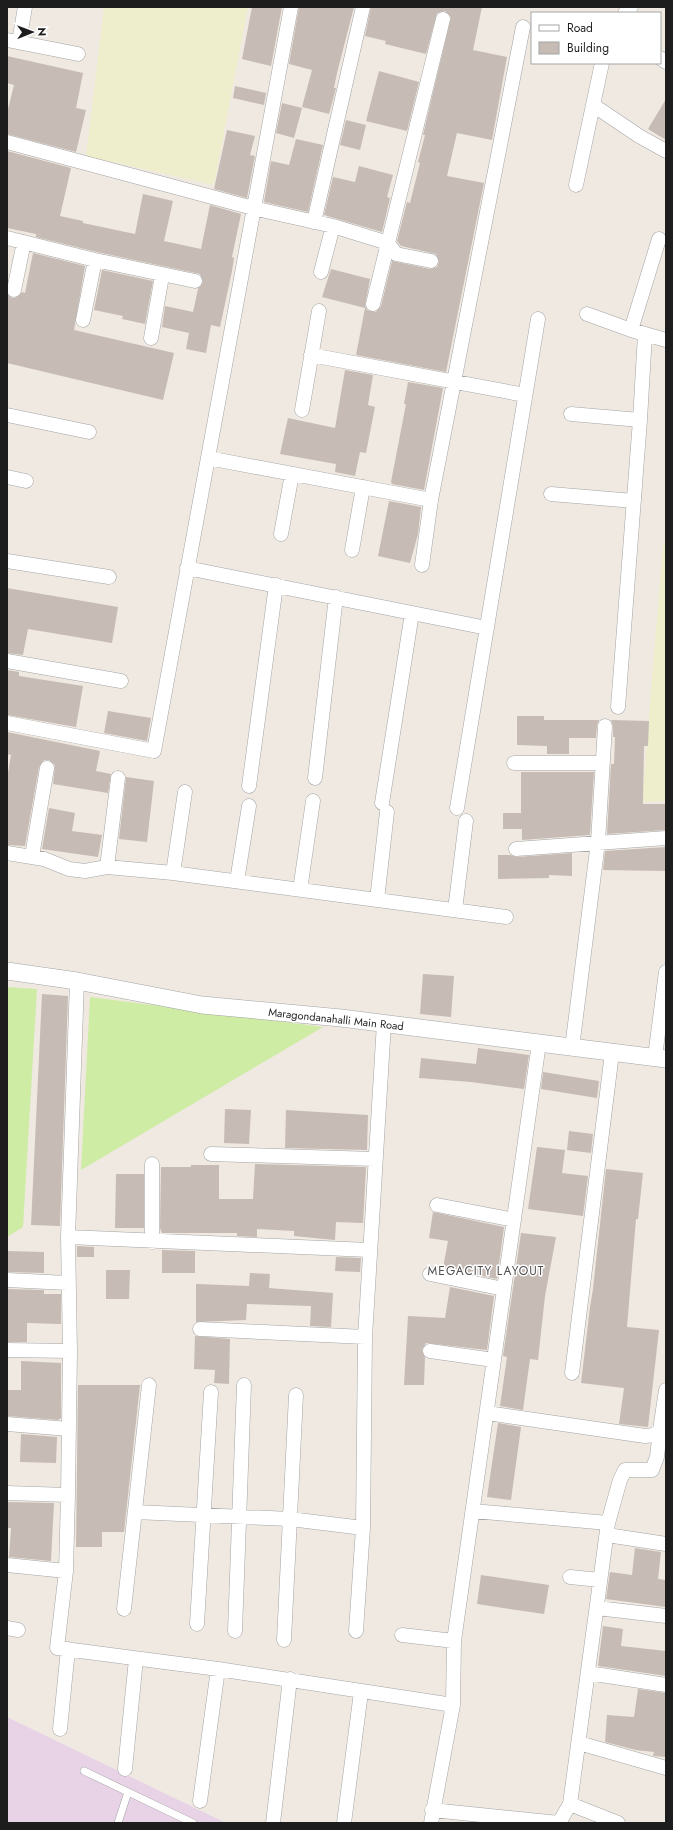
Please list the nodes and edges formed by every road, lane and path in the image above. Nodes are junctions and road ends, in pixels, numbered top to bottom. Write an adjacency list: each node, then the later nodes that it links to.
1 (25, 7): 6 (street)
2 (290, 7): 13 (street)
3 (363, 7): 14 (street)
4 (443, 19): 19 (street)
5 (523, 27): 36 (street)
6 (13, 41): 7 (street)
7 (78, 54)
8 (602, 64): 9 (street)
9 (593, 105): 11 (street); 12 (street)
10 (7, 142): 13 (street)
11 (666, 151)
12 (576, 185)
13 (254, 208): 14 (street); 43 (street)
14 (314, 222): 15 (street)
15 (333, 226): 19 (street); 22 (street)
16 (7, 238): 18 (street)
17 (659, 239): 31 (street)
18 (24, 242): 20 (street); 25 (street)
19 (388, 243): 21 (street); 26 (street)
20 (95, 260): 23 (street); 30 (street)
21 (430, 260)
22 (321, 272)
23 (162, 276): 24 (street); 33 (street)
24 (195, 282)
25 (14, 290)
26 (373, 304)
27 (319, 311): 35 (street)
28 (587, 314): 31 (street)
29 (538, 319): 37 (street)
30 (83, 320)
31 (631, 330): 32 (street)
32 (645, 334): 34 (street); 41 (street)
33 (151, 338)
34 (666, 340)
35 (311, 355): 36 (street); 38 (street)
36 (454, 381): 37 (street); 49 (street)
37 (525, 395): 60 (street)
38 (302, 410)
39 (571, 414): 41 (street)
40 (7, 415): 42 (street)
41 (640, 420): 50 (street)
42 (89, 432)
43 (208, 458): 44 (street); 55 (street)
44 (292, 474): 47 (street); 51 (street)
45 (7, 478): 46 (street)
46 (26, 481)
47 (363, 487): 49 (street); 52 (street)
48 (551, 494): 50 (street)
49 (431, 500): 54 (street)
50 (634, 501): 63 (street)
51 (281, 534)
52 (352, 550)
53 (7, 561): 56 (street)
54 (422, 565)
55 (187, 568): 57 (street); 64 (street)
56 (109, 577)
57 (276, 585): 58 (street); 71 (street)
58 (336, 597): 59 (street); 70 (street)
59 (412, 613): 60 (street); 86 (street)
60 (487, 628): 75 (street)
61 (7, 661): 62 (street)
62 (121, 681)
63 (618, 707)
64 (7, 723)
65 (605, 726): 67 (street)
66 (514, 763): 67 (street)
67 (603, 763): 78 (street)
68 (48, 768): 81 (street)
69 (118, 778): 82 (street)
70 (315, 778)
71 (249, 786)
72 (185, 792): 83 (street)
73 (313, 801): 85 (street)
74 (249, 806): 84 (street)
75 (457, 808)
76 (466, 821): 87 (street)
77 (666, 838): 78 (street)
78 (598, 842): 79 (street); 94 (street)
79 (516, 849)
80 (7, 853): 81 (street)
81 (32, 856): 82 (street)
82 (106, 867): 83 (street)
83 (173, 873): 84 (street)
84 (237, 881): 85 (street)
85 (300, 890): 86 (street)
86 (377, 900): 87 (street)
87 (455, 910): 88 (street)
88 (506, 917)
89 (7, 971): 91 (street, Maragondanahalli Main Road)
90 (666, 972): 96 (street)
91 (77, 981): 92 (street, Maragondanahalli Main Road); 102 (street)
92 (384, 1023): 93 (street, Maragondanahalli Main Road); 98 (street)
93 (539, 1043): 94 (street, Maragondanahalli Main Road); 101 (street)
94 (572, 1048): 95 (street, Maragondanahalli Main Road)
95 (612, 1052): 96 (street, Maragondanahalli Main Road); 115 (street)
96 (660, 1058)
97 (211, 1154): 98 (street)
98 (375, 1159): 104 (street)
99 (152, 1164): 103 (street)
100 (436, 1205): 101 (street)
101 (514, 1220): 108 (street)
102 (68, 1237): 103 (street); 107 (street)
103 (152, 1242): 104 (street)
104 (369, 1250): 110 (street)
105 (430, 1274): 108 (street)
106 (7, 1280): 107 (street)
107 (68, 1283): 112 (street)
108 (504, 1289): 114 (street)
109 (200, 1329): 110 (street)
110 (365, 1337): 132 (street)
111 (7, 1350): 112 (street)
112 (70, 1351): 123 (street)
113 (430, 1351): 114 (street)
114 (494, 1360): 121 (street)
115 (572, 1373)
116 (149, 1385): 128 (street)
117 (244, 1385): 130 (street)
118 (666, 1390): 124 (street)
119 (211, 1392): 129 (street)
120 (296, 1395): 131 (street)
121 (487, 1413): 124 (street); 127 (street)
122 (7, 1424): 123 (street)
123 (69, 1429): 126 (street)
124 (660, 1430): 133 (street)
125 (7, 1493): 126 (street)
126 (68, 1495): 136 (street)
127 (473, 1511): 133 (street); 147 (street)
128 (135, 1512): 129 (street); 140 (street)
129 (204, 1515): 130 (street); 142 (street)
130 (239, 1516): 131 (street); 143 (street)
131 (290, 1518): 132 (street); 146 (street)
132 (362, 1528): 144 (street)
133 (607, 1529): 134 (street); 138 (street)
134 (666, 1544)
135 (7, 1564): 136 (street)
136 (66, 1571): 148 (street)
137 (570, 1577): 138 (street)
138 (600, 1580): 139 (street)
139 (597, 1608): 141 (street); 151 (street)
140 (124, 1609)
141 (666, 1616)
142 (197, 1624)
143 (235, 1631)
144 (356, 1631)
145 (402, 1634): 147 (street)
146 (284, 1640)
147 (454, 1641): 155 (street)
148 (68, 1649): 149 (street); 156 (street)
149 (136, 1659): 150 (street); 159 (street)
150 (218, 1669): 152 (street); 162 (street)
151 (588, 1673): 153 (street); 157 (street)
152 (290, 1679): 154 (street); 167 (street)
153 (666, 1685)
154 (360, 1692): 155 (street); 168 (street)
155 (453, 1705): 164 (street)
156 (60, 1729)
157 (579, 1743): 158 (street); 163 (street)
158 (666, 1768)
159 (125, 1769)
160 (84, 1771): 161 (lane)
161 (128, 1792): 165 (lane); 166 (lane)
162 (200, 1801)
163 (570, 1804): 164 (street); 169 (street)
164 (432, 1817)
165 (118, 1823)
166 (193, 1823)
167 (273, 1823)
168 (344, 1823)
169 (618, 1823)

